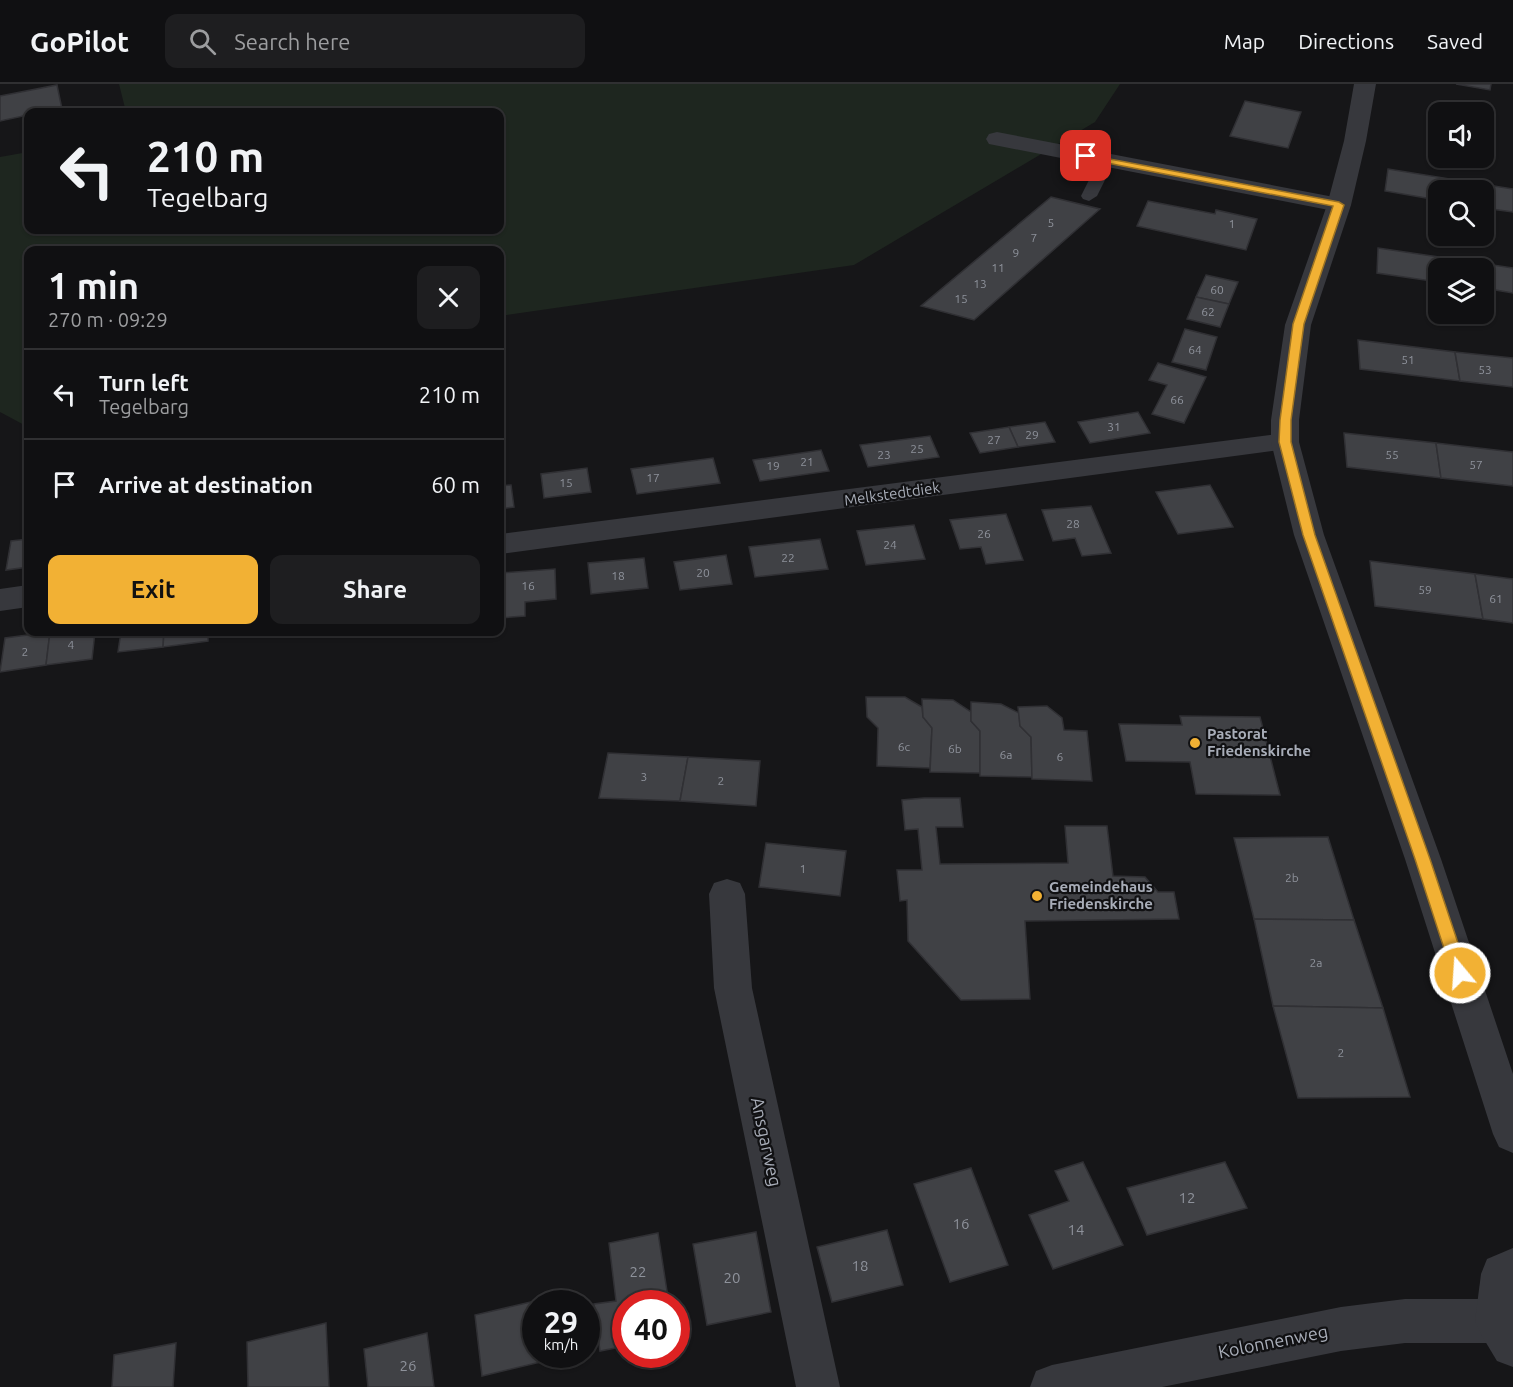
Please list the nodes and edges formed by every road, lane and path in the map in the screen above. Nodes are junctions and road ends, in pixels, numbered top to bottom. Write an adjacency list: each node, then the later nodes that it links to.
1 (1365, 84): 5 (street)
2 (998, 139): 3 (street)
3 (1107, 160): 4 (lane); 5 (street)
4 (1089, 196)
5 (1339, 205): 6 (street)
6 (1285, 442): 7 (street, Melkstedtdiek); 11 (street)
7 (504, 543)
8 (24, 597): 9 (street)
9 (0, 600)
10 (727, 894): 14 (street, Ansgarweg)
11 (1513, 1134)
12 (1513, 1269): 13 (street)
13 (1505, 1333): 15 (street, Kolonnenweg)
14 (818, 1387)
15 (1052, 1387)

